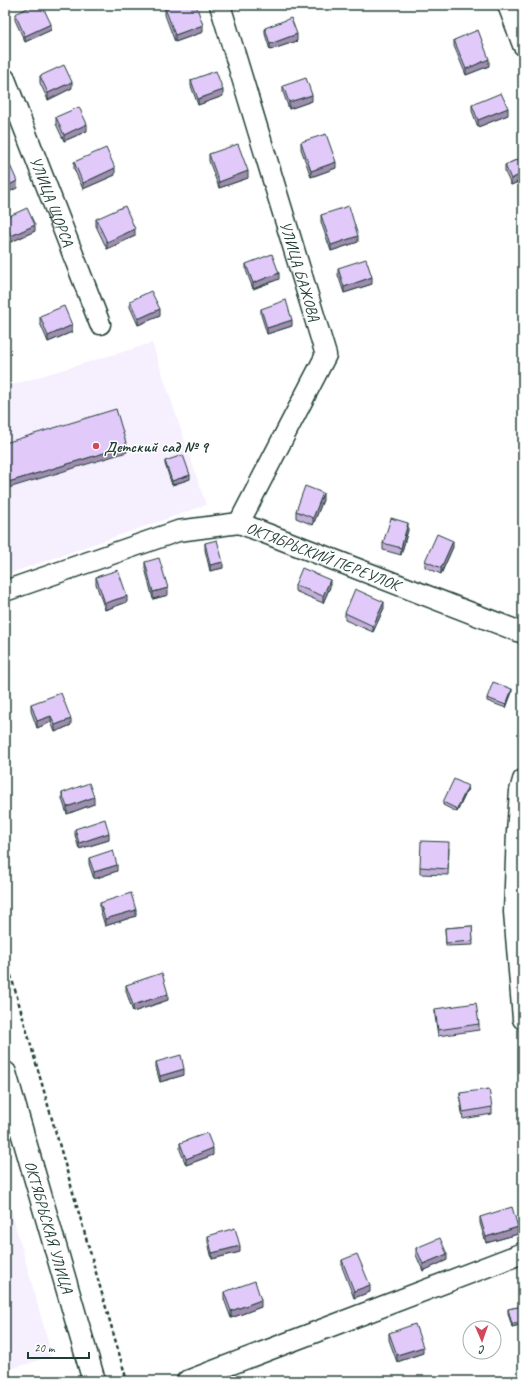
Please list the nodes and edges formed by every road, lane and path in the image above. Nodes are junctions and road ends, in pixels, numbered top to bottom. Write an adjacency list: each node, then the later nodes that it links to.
1 (220, 5): 6 (street, УЛИЦА БАЖОВА)
2 (508, 5): 3 (street)
3 (523, 45)
4 (5, 78): 5 (street, УЛИЦА ЩОРСА)
5 (100, 324)
6 (239, 523): 7 (street, ОКТЯБРЬСКИЙ ПЕРЕУЛОК); 8 (street, ОКТЯБРЬСКИЙ ПЕРЕУЛОК)
7 (5, 591)
8 (523, 633)
9 (523, 780): 11 (street)
10 (5, 954): 15 (path)
11 (523, 1019)
12 (5, 1073): 14 (main road, ОКТЯБРЬСКАЯ УЛИЦА)
13 (523, 1254): 16 (street)
14 (94, 1381)
15 (127, 1381)
16 (187, 1381)

